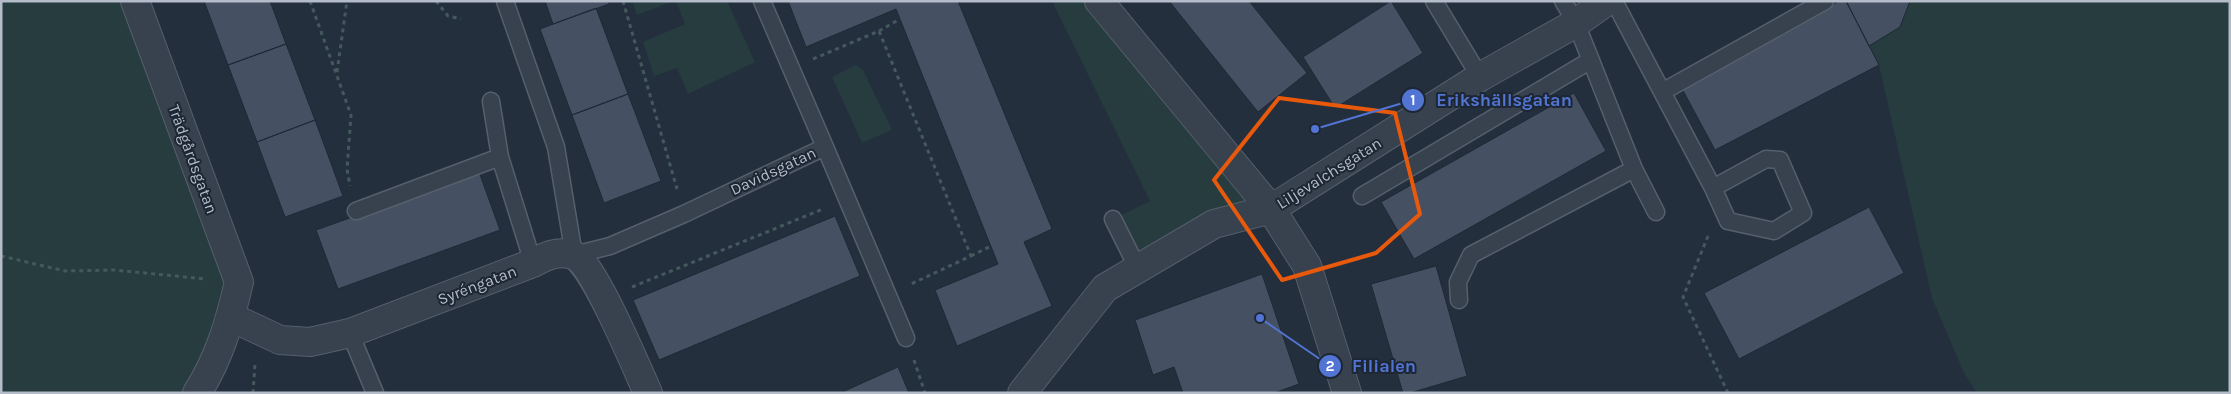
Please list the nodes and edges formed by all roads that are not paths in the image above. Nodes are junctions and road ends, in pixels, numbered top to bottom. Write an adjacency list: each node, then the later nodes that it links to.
1 (135, 1): 27 (street, Trädgårdsgatan)
2 (505, 1): 23 (lane)
3 (762, 1): 14 (lane, Davidsgatan)
4 (1099, 1): 19 (street)
5 (1434, 1): 11 (lane)
6 (1606, 1): 9 (street, Liljevalchsgatan)
7 (1614, 1): 12 (lane)
8 (1824, 1): 12 (lane)
9 (1570, 12): 10 (lane); 11 (street, Liljevalchsgatan)
10 (1591, 60): 16 (lane); 18 (lane)
11 (1480, 76): 19 (street, Liljevalchsgatan)
12 (1662, 92): 17 (lane)
13 (491, 101): 15 (lane)
14 (825, 148): 23 (lane, Davidsgatan); 29 (lane)
15 (500, 157): 20 (lane); 24 (lane)
16 (1634, 170): 21 (lane); 26 (lane)
17 (1713, 188): 17 (lane)
18 (1362, 196)
19 (1271, 209): 25 (street, Liljevalchsgatan); 34 (street)
20 (356, 211)
21 (1656, 212)
22 (1113, 219): 25 (lane)
23 (574, 255): 24 (street, Syréngatan); 32 (street)
24 (533, 264): 28 (street, Syréngatan)
25 (1138, 269): 33 (street, Liljevalchsgatan)
26 (1459, 300)
27 (231, 318): 28 (street, Syréngatan); 30 (street)
28 (350, 333): 31 (lane)
29 (906, 338)
30 (196, 393)
31 (375, 393)
32 (648, 393)
33 (1022, 393)
34 (1347, 393)

